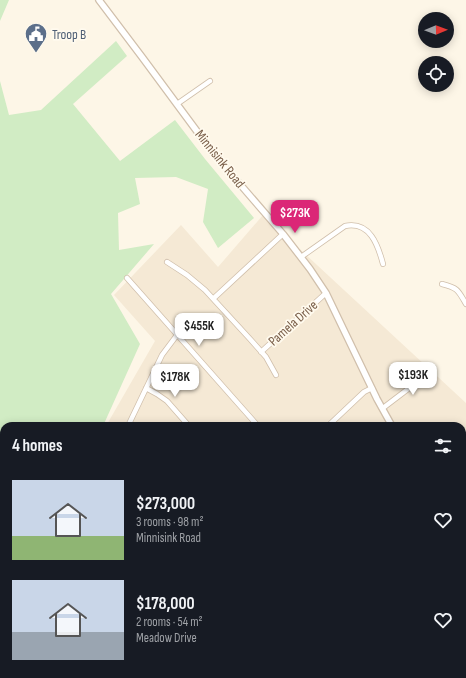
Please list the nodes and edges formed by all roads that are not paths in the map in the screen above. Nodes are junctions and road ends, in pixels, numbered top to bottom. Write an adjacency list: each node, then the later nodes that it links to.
1 (99, 0): 3 (street, Minnisink Road)
2 (210, 81): 3 (street)
3 (177, 104): 4 (street, Minnisink Road)
4 (283, 234): 5 (street, Minnisink Road); 11 (street)
5 (301, 257): 7 (street); 10 (street, Minnisink Road)
6 (167, 262): 11 (street)
7 (383, 264)
8 (127, 278): 13 (street)
9 (442, 284): 12 (street)
10 (326, 293): 14 (street, Pamela Drive); 18 (street, Minnisink Road)
11 (214, 298): 14 (street)
12 (466, 304)
13 (178, 335): 17 (street); 22 (street)
14 (261, 352): 16 (street)
15 (433, 370): 19 (street)
16 (276, 375)
17 (146, 388): 20 (street); 21 (street)
18 (372, 388): 19 (street, Minnisink Road); 23 (street)
19 (382, 408): 24 (street, Minnisink Road)
20 (130, 422)
21 (185, 422)
22 (254, 422)
23 (332, 422)
24 (390, 422)

